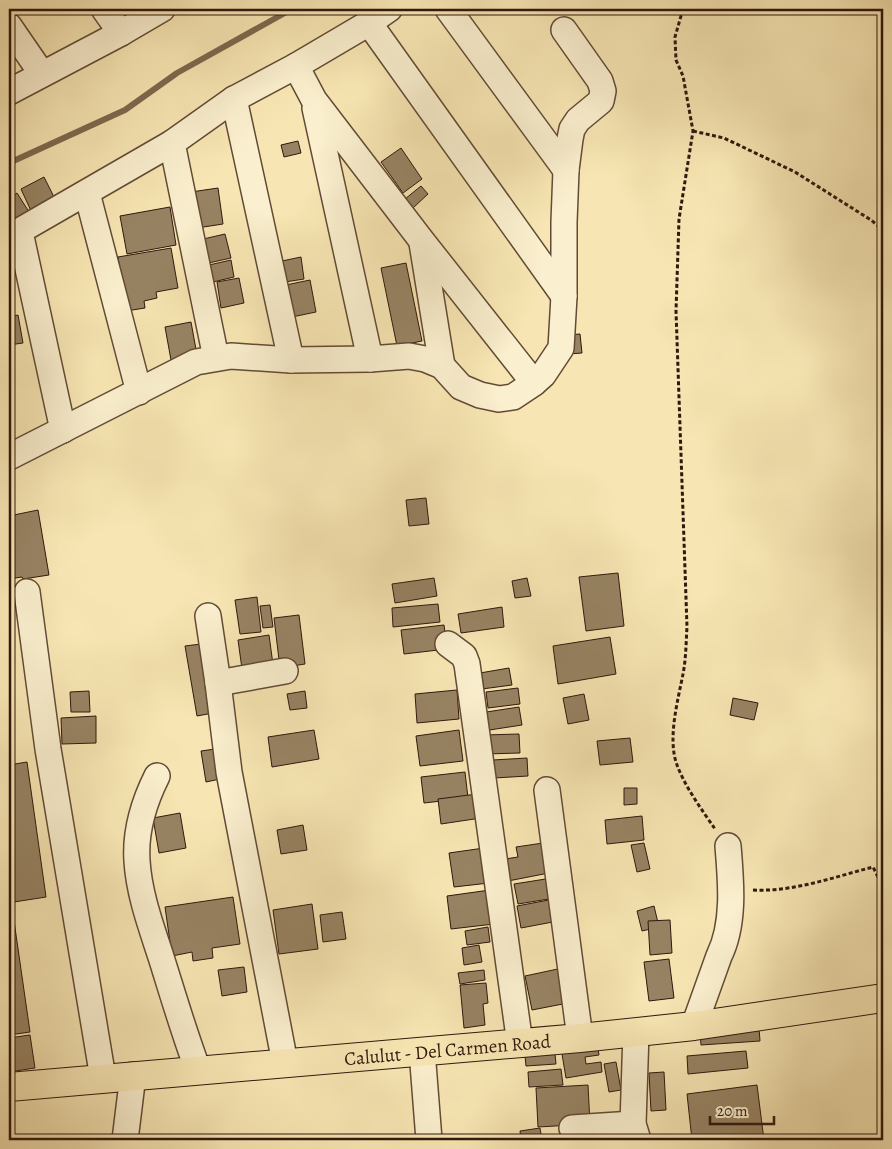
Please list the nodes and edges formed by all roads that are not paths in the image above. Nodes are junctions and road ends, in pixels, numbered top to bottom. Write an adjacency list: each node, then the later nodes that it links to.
1 (104, 9): 8 (street)
2 (162, 9): 8 (street)
3 (389, 9): 5 (street)
4 (448, 9): 15 (street)
5 (369, 23): 9 (street); 19 (street)
6 (9, 26): 10 (street)
7 (564, 30): 15 (street)
8 (121, 33): 10 (street)
9 (296, 66): 12 (street); 13 (street)
10 (42, 74): 11 (street)
11 (9, 92)
12 (234, 99): 14 (street); 22 (street)
13 (314, 100): 18 (street); 21 (street)
14 (172, 142): 16 (street); 20 (street)
15 (566, 170): 19 (street)
16 (88, 193): 17 (street); 25 (street)
17 (15, 235): 26 (street)
18 (422, 242): 23 (street); 24 (street)
19 (564, 296): 24 (street)
20 (216, 358): 22 (street); 25 (street)
21 (370, 359): 22 (street); 23 (street)
22 (291, 360)
23 (442, 366): 24 (street)
24 (534, 383)
25 (139, 392): 26 (street)
26 (63, 430): 27 (street)
27 (9, 456)
28 (27, 592): 45 (street)
29 (208, 616): 32 (street)
30 (448, 644): 40 (street)
31 (285, 671): 32 (street)
32 (218, 683): 42 (street)
33 (157, 776): 43 (street)
34 (547, 790): 39 (street)
35 (728, 846): 37 (street)
36 (883, 998): 37 (main road, Calulut - Del Carmen Road)
37 (694, 1026): 38 (main road, Calulut - Del Carmen Road)
38 (636, 1032): 39 (main road, Calulut - Del Carmen Road); 48 (street)
39 (580, 1038): 40 (main road, Calulut - Del Carmen Road)
40 (520, 1044): 41 (main road, Calulut - Del Carmen Road)
41 (422, 1051): 42 (main road, Calulut - Del Carmen Road); 50 (street)
42 (285, 1063): 43 (main road, Calulut - Del Carmen Road)
43 (198, 1070): 44 (main road, Calulut - Del Carmen Road)
44 (133, 1075): 45 (main road, Calulut - Del Carmen Road); 49 (street)
45 (103, 1078): 46 (main road, Calulut - Del Carmen Road)
46 (9, 1087)
47 (572, 1128): 48 (street)
48 (635, 1132)
49 (125, 1140)
50 (429, 1140)

